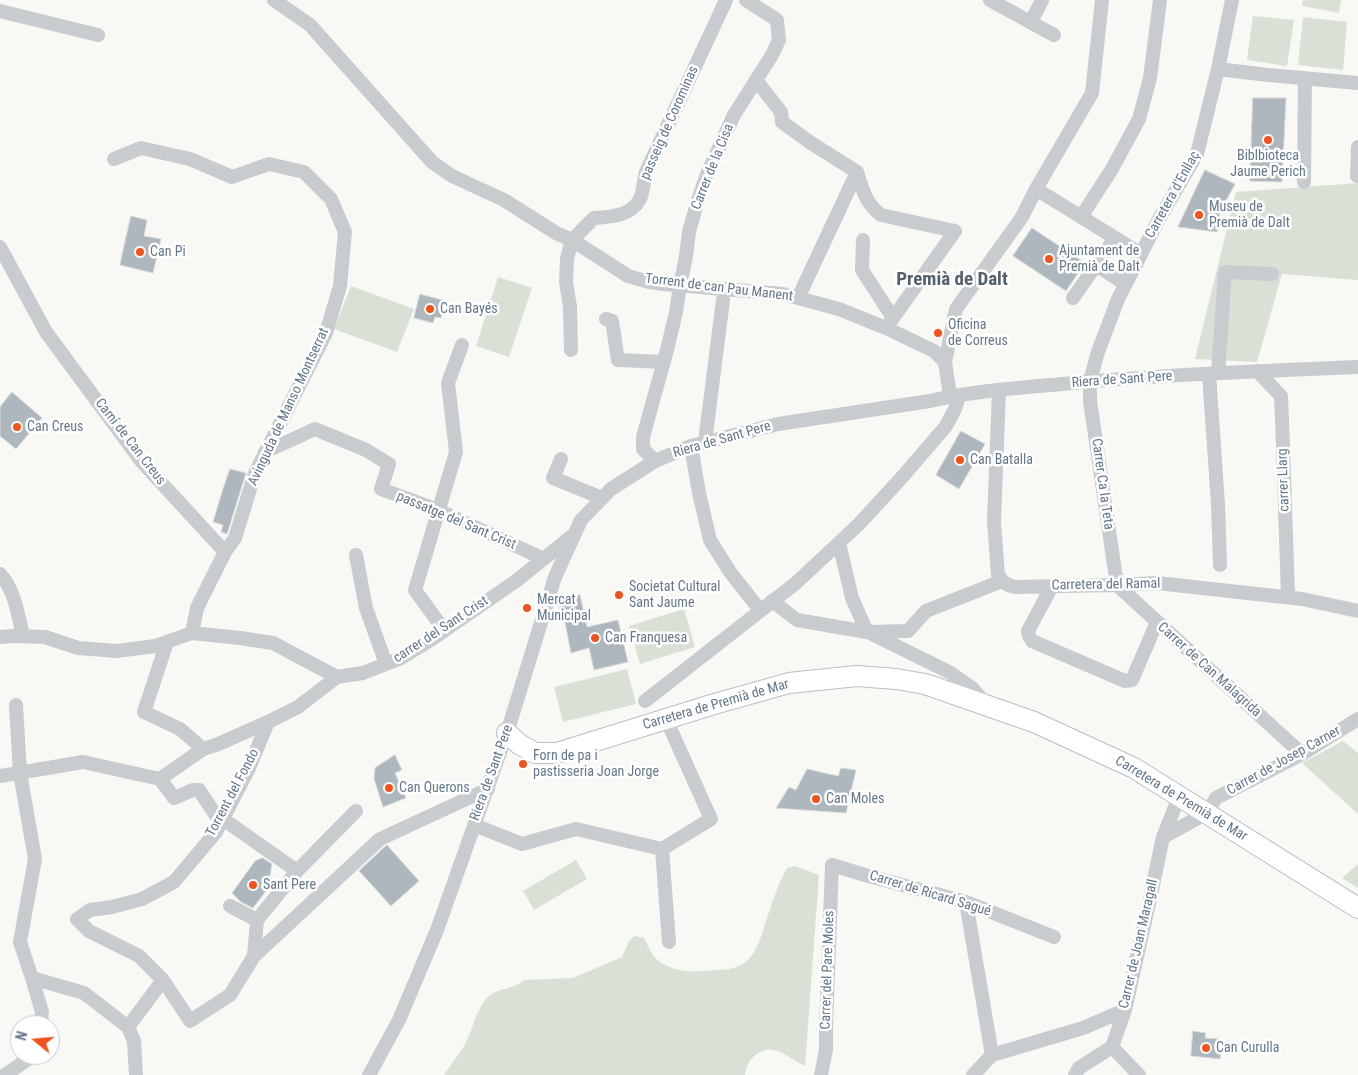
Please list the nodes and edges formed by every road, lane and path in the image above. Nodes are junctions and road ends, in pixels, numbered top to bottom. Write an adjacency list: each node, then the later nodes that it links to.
1 (274, 0): 25 (street, Torrent de can Pau Manent)
2 (726, 0): 25 (street, passeig de Corominas)
3 (746, 0): 15 (street, Carrer de la Cisa)
4 (990, 0): 10 (street)
5 (1042, 0): 10 (street)
6 (1102, 0): 22 (street)
7 (1160, 0): 23 (street)
8 (1232, 0): 13 (street, Carretera d'Enllaç)
9 (0, 11): 11 (street)
10 (1031, 22): 12 (street)
11 (98, 35)
12 (1054, 35)
13 (1218, 69): 14 (street); 28 (street, Carretera d'Enllaç)
14 (1305, 78): 16 (street); 21 (street)
15 (756, 80): 19 (street); 32 (street, Carrer de la Cisa)
16 (1358, 83)
17 (1358, 147): 20 (street)
18 (114, 159): 50 (street, Avinguda de Manso Montserrat)
19 (857, 172): 33 (street); 37 (street)
20 (1357, 176)
21 (1304, 182)
22 (1036, 189): 23 (street); 41 (street)
23 (1081, 217): 24 (street)
24 (1114, 238): 28 (street); 29 (street)
25 (572, 240): 32 (street, Torrent de can Pau Manent); 39 (street)
26 (863, 240): 37 (street)
27 (0, 247): 57 (street, Camí de Can Creus)
28 (1141, 254): 31 (street, Carretera d'Enllaç)
29 (1096, 265): 31 (street); 34 (street)
30 (1272, 274): 44 (street)
31 (1125, 284): 45 (street, Carretera d'Enllaç)
32 (680, 286): 33 (street, Torrent de can Pau Manent); 40 (street, Carrer de la Cisa)
33 (798, 298): 37 (street, Torrent de can Pau Manent)
34 (1073, 298)
35 (723, 300): 48 (street)
36 (606, 319): 40 (street)
37 (890, 323): 41 (street, Torrent de can Pau Manent)
38 (462, 345): 54 (street)
39 (571, 350)
40 (664, 362): 52 (street, Carrer de la Cisa)
41 (945, 362): 47 (street)
42 (1358, 367): 43 (street, Riera de Sant Pere)
43 (1257, 371): 44 (street, Riera de Sant Pere); 65 (street, carrer Llarg)
44 (1213, 373): 45 (street, Riera de Sant Pere); 60 (street)
45 (1090, 382): 46 (street, Riera de Sant Pere); 63 (street, Carrer Ca la Teta)
46 (999, 390): 47 (street, Riera de Sant Pere); 62 (street)
47 (954, 396): 48 (street, Riera de Sant Pere); 56 (street)
48 (705, 442): 49 (street, Riera de Sant Pere)
49 (691, 446): 52 (street, Riera de Sant Pere); 67 (street)
50 (265, 452): 54 (street, passatge del Sant Crist); 57 (street, Avinguda de Manso Montserrat)
51 (561, 459): 53 (street)
52 (654, 461): 53 (street, Riera de Sant Pere)
53 (602, 498): 55 (street, Riera de Sant Pere)
54 (438, 510): 59 (street, passatge del Sant Crist); 70 (street)
55 (574, 535): 59 (street, carrer del Sant Crist); 84 (street, Riera de Sant Pere)
56 (839, 543): 66 (street); 71 (street)
57 (225, 552): 72 (street)
58 (356, 555): 76 (street)
59 (544, 559): 70 (street, carrer del Sant Crist)
60 (1220, 565)
61 (0, 574): 73 (street)
62 (1002, 581): 64 (street, Carretera del Ramal); 71 (street)
63 (1117, 585): 64 (street, Carretera del Ramal); 65 (street, Carretera del Ramal); 69 (street, Carrer de Can Malagrida)
64 (1052, 586): 69 (street)
65 (1288, 597): 68 (street, Carretera del Ramal)
66 (772, 601): 67 (street); 71 (street)
67 (760, 610): 78 (street)
68 (1358, 611)
69 (1157, 622): 86 (street, Carrer de Can Malagrida)
70 (444, 630): 76 (street, carrer del Sant Crist)
71 (867, 632): 80 (street)
72 (192, 634): 75 (street); 77 (street)
73 (23, 636): 74 (street); 75 (street)
74 (0, 637)
75 (167, 642): 85 (street)
76 (386, 664): 77 (street, carrer del Sant Crist)
77 (338, 677): 82 (street, carrer del Sant Crist)
78 (645, 701)
79 (16, 705): 87 (street)
80 (987, 705): 81 (street, Carretera de Premià de Mar); 91 (street, Carretera de Premià de Mar)
81 (666, 719): 84 (street, Carretera de Premià de Mar); 97 (street)
82 (268, 722): 85 (street, carrer del Sant Crist); 94 (street, Torrent del Fondo)
83 (1356, 724): 86 (street, Carrer de Josep Carner)
84 (507, 733): 90 (street, Riera de Sant Pere)
85 (203, 749): 89 (street, carrer del Sant Crist)
86 (1302, 754): 93 (street, Carrer de Josep Carner)
87 (20, 772): 88 (street); 89 (street); 107 (street)
88 (0, 776)
89 (160, 780): 94 (street)
90 (488, 788): 95 (street, Riera de Sant Pere); 106 (street)
91 (1176, 795): 93 (street, Carretera de Premià de Mar); 96 (street, Carrer de Joan Maragall)
92 (356, 811): 99 (street)
93 (1207, 813): 96 (street, Carrer de Josep Carner); 102 (street, Carretera de Premià de Mar)
94 (222, 821): 99 (street); 108 (street, Torrent del Fondo)
95 (474, 825): 97 (street); 117 (street, Riera de Sant Pere)
96 (1163, 837): 109 (street, Carrer de Joan Maragall)
97 (662, 850): 105 (street)
98 (832, 865): 100 (street, Carrer de Ricard Sagué); 118 (street, Carrer del Pare Moles)
99 (297, 871): 103 (street)
100 (966, 902): 104 (street, Carrer de Ricard Sagué); 113 (street)
101 (230, 906): 103 (street)
102 (1358, 908)
103 (257, 920): 106 (street)
104 (1054, 937)
105 (669, 942)
106 (254, 956): 108 (street, Torrent del Fondo)
107 (32, 978): 110 (street); 111 (street)
108 (163, 980): 111 (street)
109 (1125, 1010): 112 (street, Carrer de Joan Maragall); 113 (street)
110 (42, 1015)
111 (128, 1027): 116 (street)
112 (1112, 1047): 120 (street); 121 (street)
113 (992, 1056): 119 (street)
114 (20, 1065): 115 (street)
115 (5, 1075)
116 (136, 1075)
117 (369, 1075)
118 (822, 1075)
119 (973, 1075)
120 (1075, 1075)
121 (1139, 1075)

